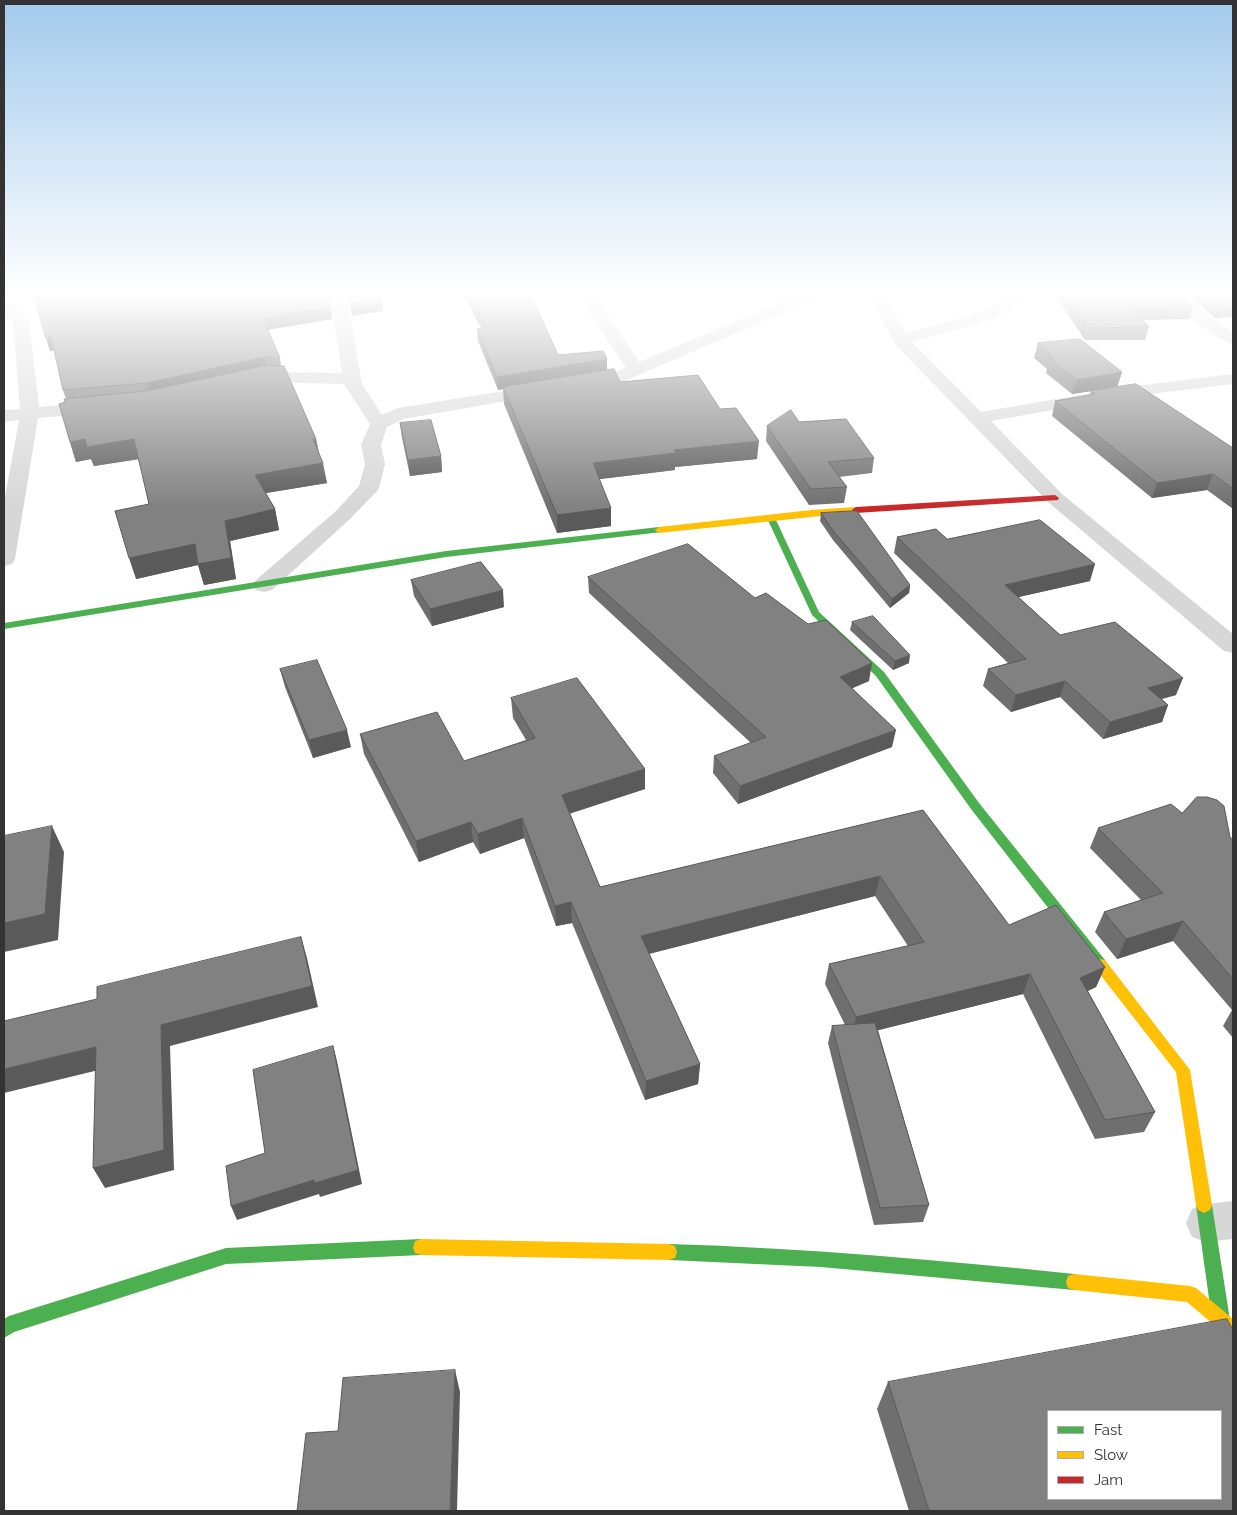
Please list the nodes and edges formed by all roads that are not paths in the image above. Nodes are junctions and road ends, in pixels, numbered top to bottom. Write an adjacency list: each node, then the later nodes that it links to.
1 (25, 366): 11 (street)
2 (350, 366): 7 (street)
3 (633, 366): 6 (street)
4 (646, 366): 6 (street)
5 (926, 366): 13 (street)
6 (636, 370): 14 (street)
7 (352, 379): 9 (street); 14 (street)
8 (1233, 379): 13 (street)
9 (233, 384)
10 (114, 406): 11 (street)
11 (30, 412): 12 (street); 17 (street)
12 (4, 416)
13 (977, 418): 15 (street)
14 (379, 424): 18 (street)
15 (1055, 498): 16 (street); 20 (street)
16 (771, 518): 18 (street); 21 (street)
17 (4, 559)
18 (264, 585): 19 (street)
19 (4, 626)
20 (1233, 646)
21 (1220, 1221): 22 (street)
22 (1221, 1320): 23 (street); 24 (street)
23 (4, 1329)
24 (1233, 1330)

